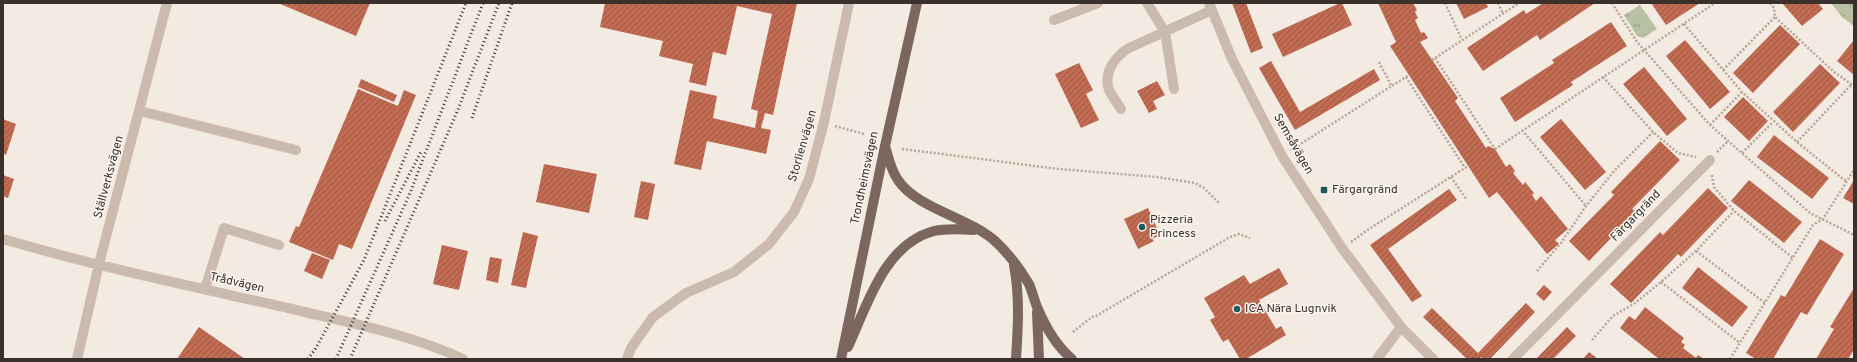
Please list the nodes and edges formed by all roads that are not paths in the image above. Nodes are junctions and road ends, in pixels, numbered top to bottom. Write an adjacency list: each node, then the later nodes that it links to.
1 (167, 3): 11 (street, Ställverksvägen)
2 (849, 3): 25 (street, Storlienvägen)
3 (917, 3): 12 (main road, Trondheimsvägen)
4 (1098, 3): 7 (street)
5 (1147, 3): 8 (street)
6 (1210, 7): 8 (street); 22 (street, Semsåvägen)
7 (1054, 20)
8 (1165, 32): 9 (street); 10 (street)
9 (1174, 89)
10 (1121, 109)
11 (140, 111): 13 (street); 19 (street, Ställverksvägen)
12 (885, 146): 15 (main road); 26 (main road, Trondheimsvägen)
13 (296, 150)
14 (1710, 160): 32 (street, Färgargränd)
15 (978, 230): 18 (main road); 26 (main road)
16 (3, 239): 19 (street, Trådvägen)
17 (279, 245): 20 (street)
18 (1013, 263): 21 (main road); 27 (main road)
19 (99, 264): 20 (street, Trådvägen); 23 (street, Ställverksvägen)
20 (205, 289): 24 (street, Trådvägen)
21 (1037, 306): 28 (main road); 29 (main road)
22 (1401, 327): 30 (street); 31 (street, Semsåvägen)
23 (77, 359)
24 (463, 359)
25 (627, 359)
26 (842, 359)
27 (1016, 359)
28 (1039, 359)
29 (1072, 359)
30 (1377, 359)
31 (1433, 359)
32 (1513, 359)

